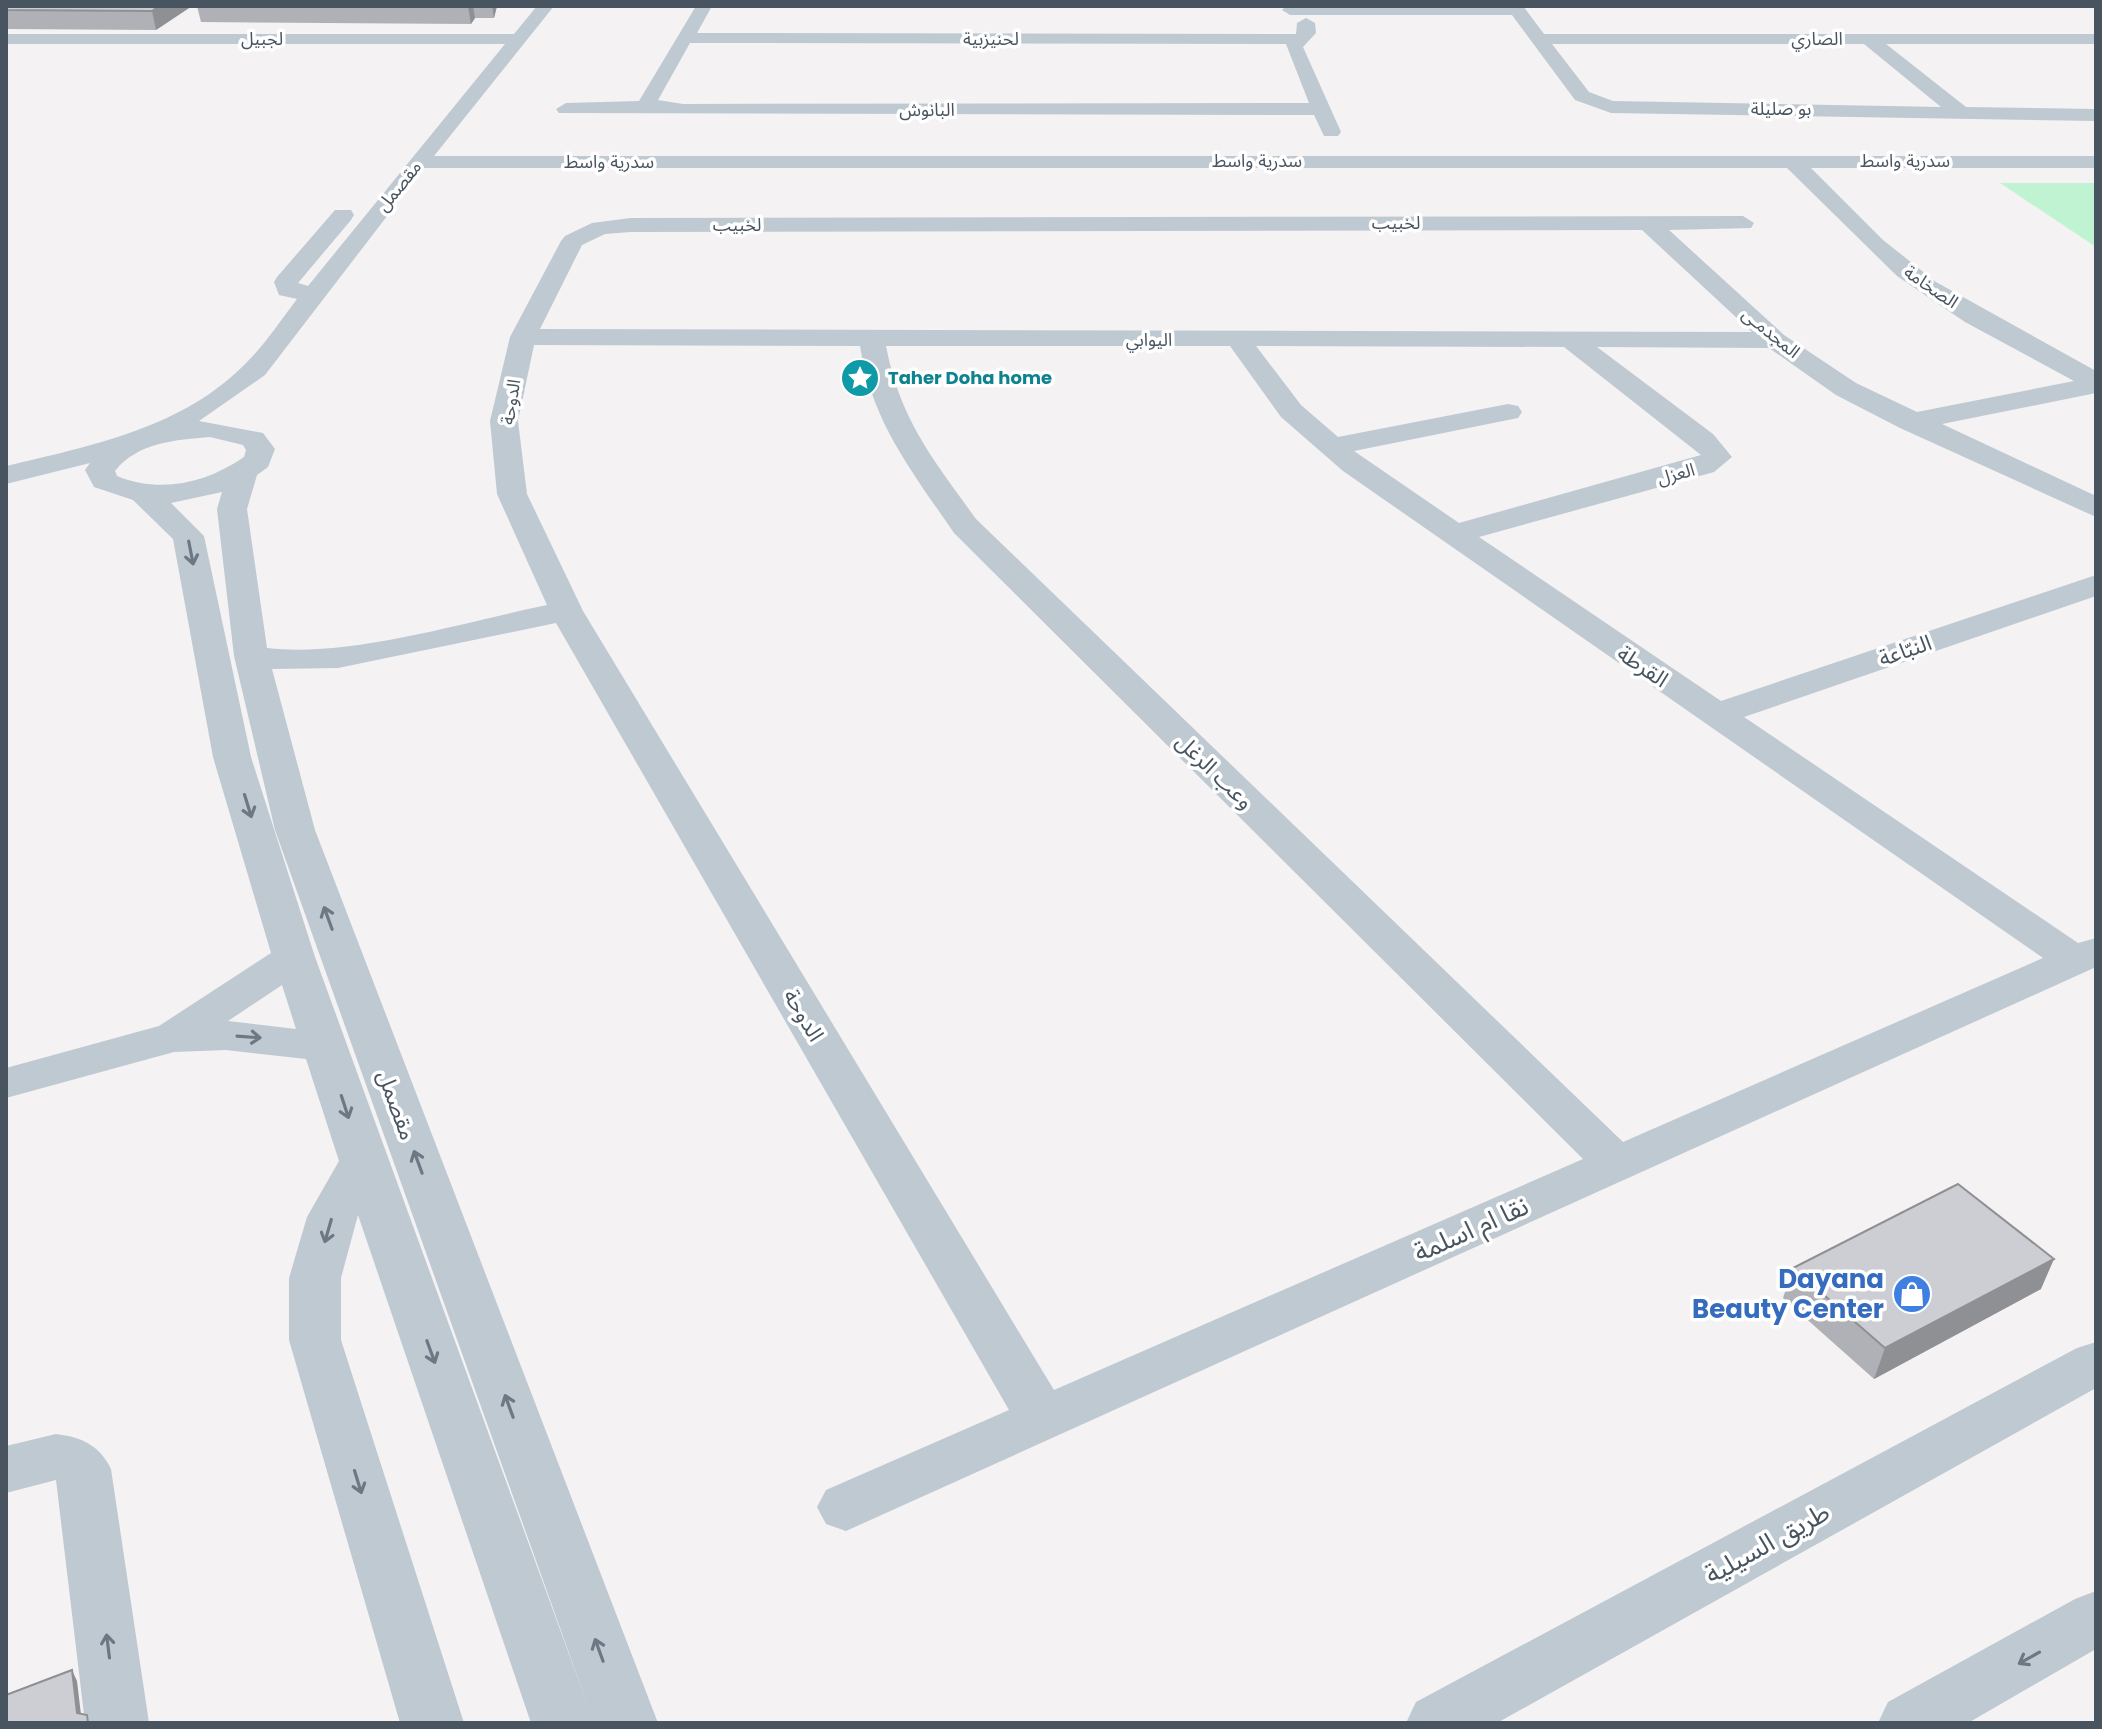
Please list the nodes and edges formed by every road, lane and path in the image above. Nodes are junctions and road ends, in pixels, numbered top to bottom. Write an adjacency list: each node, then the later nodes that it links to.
1 (546, 6): 13 (street, مقصمل)
2 (704, 6): 10 (street)
3 (1288, 8): 5 (street); 14 (street)
4 (1515, 8): 5 (street); 15 (street, بو صليلة)
5 (1422, 15): 6 (street); 7 (street)
6 (1364, 19)
7 (1487, 19)
8 (185, 22): 12 (street)
9 (1833, 22): 16 (street)
10 (684, 38): 14 (street, لحنيزبية); 18 (street)
11 (6, 39): 12 (street, لجبيل)
12 (164, 39): 13 (street, لجبيل)
13 (519, 39): 25 (street, مقصمل)
14 (1297, 39): 20 (street)
15 (1538, 39): 16 (street, الصاري); 21 (street, بو صليلة)
16 (1861, 39): 17 (street, الصاري); 21 (street)
17 (2096, 39)
18 (655, 107): 19 (street, البانوش); 20 (street, البانوش)
19 (566, 109)
20 (1320, 109): 24 (street)
21 (1959, 111): 22 (street, بو صليلة)
22 (2096, 115)
23 (1791, 160): 24 (street, سدرية واسط); 26 (street, سدرية واسط); 36 (street, الصخامة)
24 (1345, 161): 25 (street, سدرية واسط)
25 (418, 162): 35 (street, مقصمل)
26 (2096, 162)
27 (1648, 223): 28 (street, لخبيب); 29 (street, لخبيب); 32 (street, المجدمـى)
28 (1743, 223)
29 (573, 241): 30 (street, الدوحة)
30 (523, 337): 31 (street, اليوابي); 48 (street, الدوحة)
31 (872, 339): 33 (street, اليوابي); 57 (street, وعب الرغل)
32 (1775, 340): 34 (street, اليوابي); 38 (street, المجدمـى)
33 (1239, 341): 34 (street, اليوابي); 41 (street, القرطة)
34 (1572, 341): 46 (street, العزل)
35 (256, 369): 39 (street, مقصمل); 40 (street)
36 (2096, 384): 38 (street)
37 (1508, 412): 41 (street)
38 (1910, 422): 45 (street, المجدمـى)
39 (251, 430): 40 (street); 44 (street); 49 (street, مقصمل)
40 (139, 442): 42 (street); 44 (street)
41 (1329, 447): 46 (street, القرطة)
42 (6, 475)
43 (6, 485): 44 (street)
44 (124, 488): 52 (street, one-way to 52)
45 (2096, 508)
46 (1451, 535): 50 (street, القرطة)
47 (2096, 585): 50 (street, النبّاعة)
48 (566, 611): 49 (street); 59 (street, الدوحة)
49 (257, 677): 66 (street, مقصمل, one-way to 49)
50 (1715, 715): 51 (street, القرطة)
51 (2085, 955): 57 (street, نقا ام اسلمة)
52 (294, 957): 53 (street); 54 (street)
53 (173, 1037): 54 (street, one-way to 54); 55 (street)
54 (325, 1047): 56 (street, one-way to 56)
55 (6, 1083)
56 (363, 1161): 64 (street, one-way to 64); 65 (street, one-way to 65)
57 (1617, 1164): 59 (street, نقا ام اسلمة)
58 (2096, 1363): 67 (street, طريق السيلية)
59 (1043, 1420): 61 (street, نقا ام اسلمة)
60 (6, 1470): 63 (street, one-way to 60)
61 (846, 1507)
62 (2096, 1618): 68 (street, one-way to 68)
63 (117, 1723)
64 (432, 1723)
65 (563, 1723)
66 (626, 1723)
67 (1438, 1723)
68 (1910, 1723)

